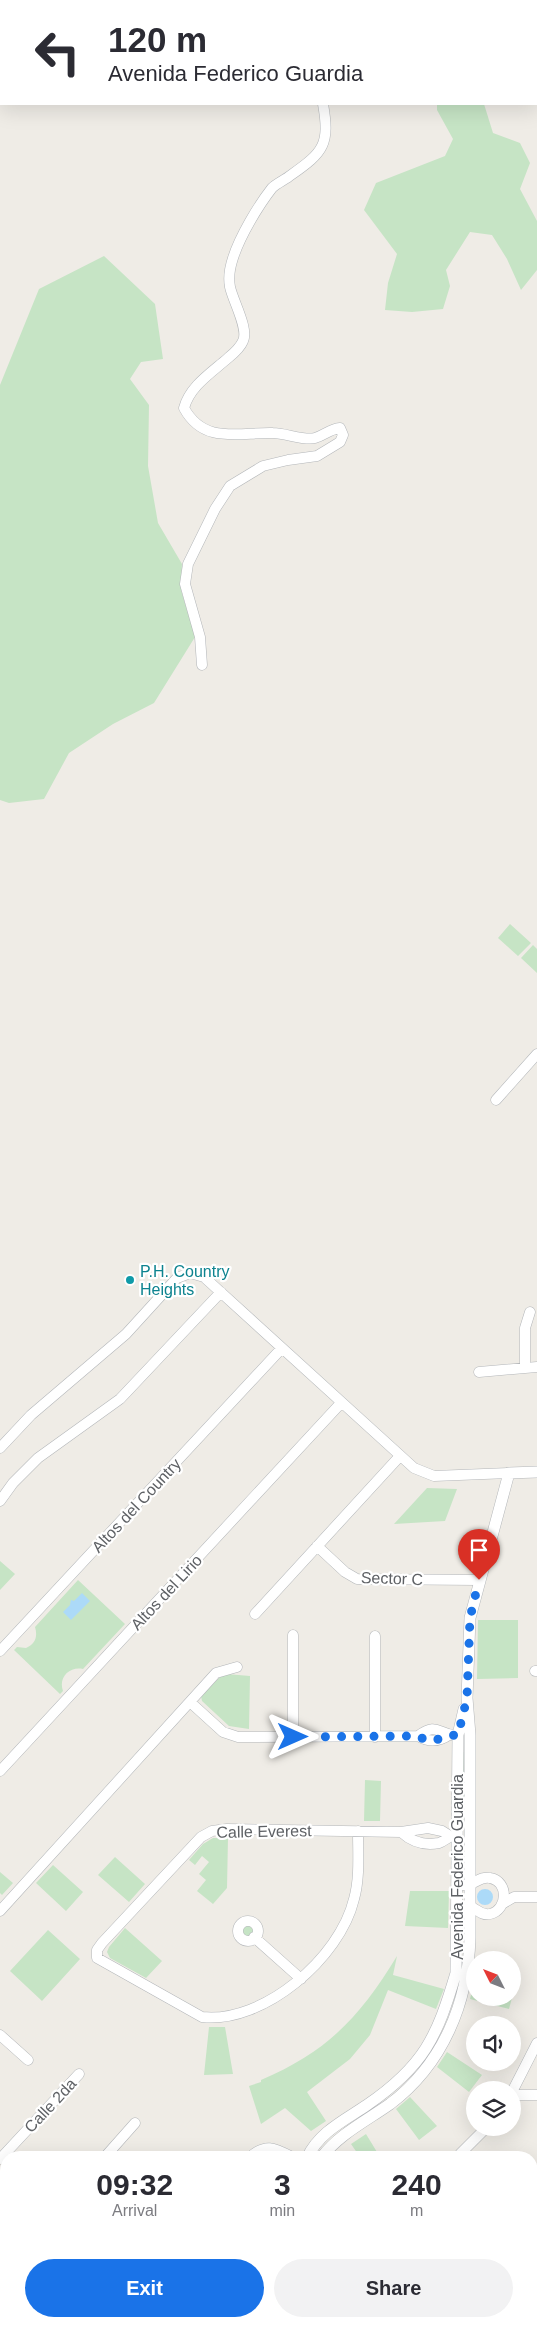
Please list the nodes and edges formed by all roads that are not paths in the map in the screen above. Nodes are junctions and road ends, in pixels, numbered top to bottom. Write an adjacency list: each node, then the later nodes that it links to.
1 (322, 105): 2 (street)
2 (202, 665)
3 (537, 1054): 4 (street)
4 (496, 1100)
5 (221, 1292): 7 (street); 12 (street); 16 (street)
6 (530, 1312): 9 (street)
7 (282, 1348): 11 (street); 22 (street, Altos del Country)
8 (537, 1367): 9 (street)
9 (525, 1368): 10 (street)
10 (480, 1372)
11 (341, 1403): 13 (street); 28 (street, Altos del Lirio)
12 (0, 1448)
13 (400, 1456): 15 (street); 17 (street)
14 (537, 1472): 15 (street)
15 (509, 1473): 18 (street, Avenida Federico Guardia)
16 (0, 1501)
17 (317, 1546): 18 (street, Sector C); 19 (street)
18 (479, 1580): 25 (street, Avenida Federico Guardia)
19 (255, 1614)
20 (293, 1635): 26 (street)
21 (375, 1636): 27 (street)
22 (0, 1651)
23 (237, 1667): 24 (street)
24 (190, 1702): 26 (street); 41 (street)
25 (459, 1735): 27 (street); 31 (street, Avenida Federico Guardia); 32 (street, Avenida Federico Guardia)
26 (293, 1737): 27 (street)
27 (375, 1737)
28 (0, 1772)
29 (358, 1831): 30 (street, Calle Everest); 43 (street); 43 (street, Calle Everest)
30 (401, 1832): 31 (street, Calle Everest); 31 (street, Calle Everest)
31 (453, 1836): 32 (street, Calle Everest); 33 (street, Avenida Federico Guardia)
32 (470, 1836): 34 (street, Avenida Federico Guardia)
33 (457, 1884): 34 (street); 39 (street, Avenida Federico Guardia)
34 (470, 1885): 35 (street); 40 (street, Avenida Federico Guardia)
35 (503, 1888): 36 (street); 38 (street)
36 (514, 1897): 37 (street); 38 (street)
37 (537, 1897)
38 (502, 1904): 40 (street)
39 (457, 1906): 40 (street); 46 (street, Avenida Federico Guardia)
40 (469, 1906): 46 (street, Avenida Federico Guardia)
41 (0, 1911)
42 (254, 1938): 43 (street)
43 (301, 1979)
44 (0, 2035): 47 (street)
45 (537, 2043): 49 (street)
46 (432, 2050): 58 (street, Avenida Federico Guardia); 59 (street, Avenida Federico Guardia)
47 (28, 2060)
48 (79, 2074): 54 (street, Calle 2da)
49 (518, 2081)
50 (521, 2094): 51 (street)
51 (537, 2095)
52 (135, 2123): 55 (street)
53 (478, 2136): 60 (street)
54 (7, 2151)
55 (110, 2151)
56 (256, 2151): 57 (street)
57 (279, 2151)
58 (313, 2151)
59 (326, 2151)
60 (463, 2151)
61 (65, 2327): 62 (street)
62 (111, 2327)

